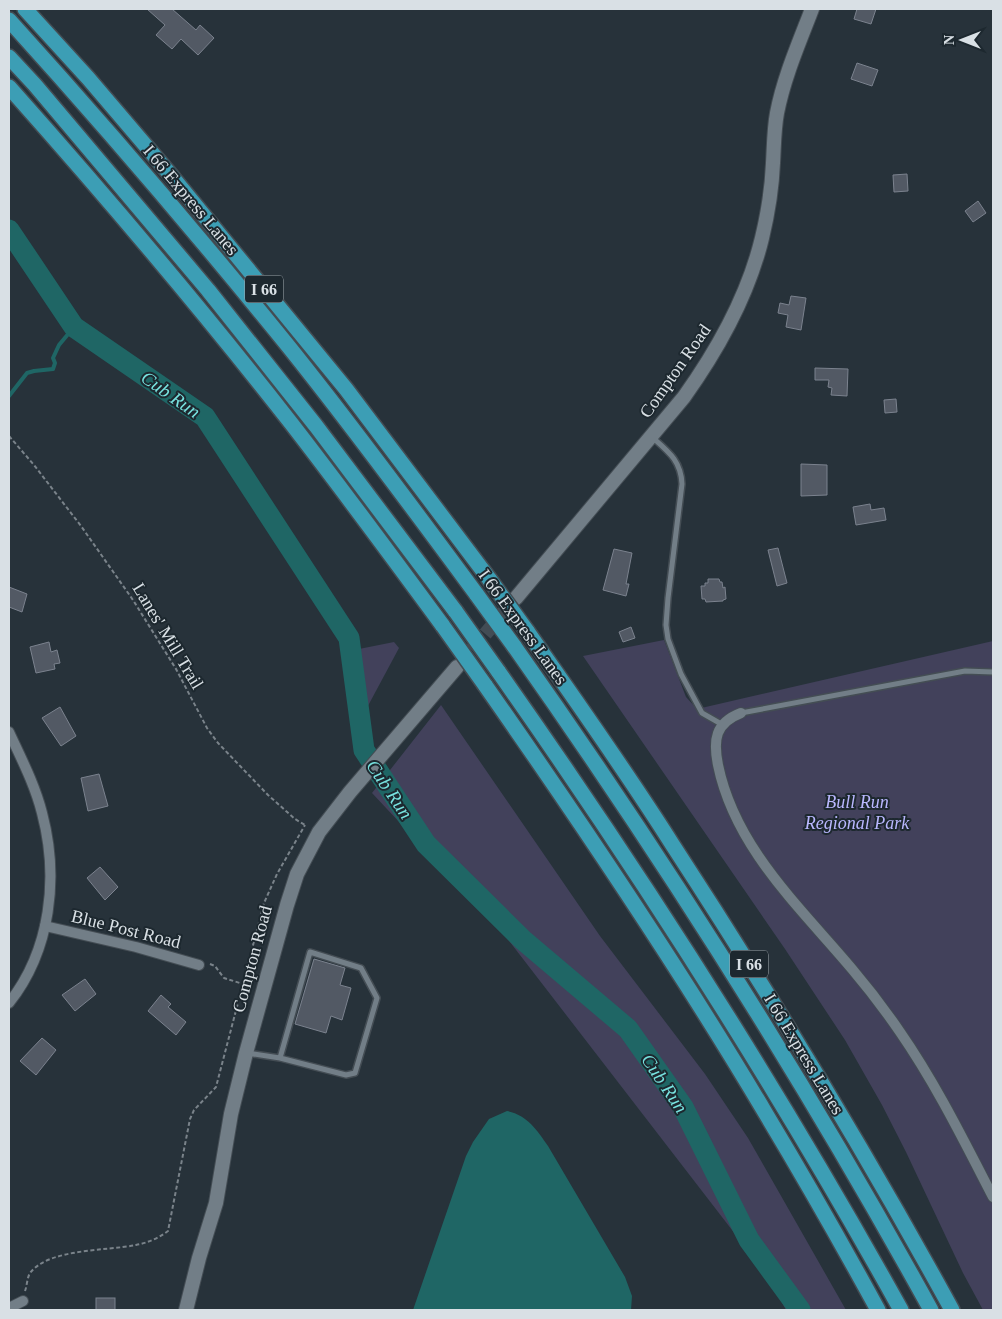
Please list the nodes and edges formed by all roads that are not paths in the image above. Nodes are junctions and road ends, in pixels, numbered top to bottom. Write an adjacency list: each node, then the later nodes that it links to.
1 (25, 9): 25 (highway, I 66, bridge)
2 (812, 9): 6 (street, Compton Road)
3 (9, 20): 24 (highway, I 66 Express Lanes, bridge)
4 (9, 57): 23 (highway, bridge)
5 (9, 87): 22 (highway, bridge)
6 (652, 436): 7 (street, Compton Road); 11 (lane)
7 (516, 598)
8 (457, 667): 16 (street, Compton Road)
9 (993, 672): 10 (lane)
10 (741, 713): 11 (street)
11 (723, 725): 18 (street)
12 (9, 732): 13 (street)
13 (45, 926): 14 (street, Blue Post Road); 15 (street)
14 (199, 965)
15 (9, 1003)
16 (246, 1053): 17 (lane); 21 (street, Compton Road)
17 (280, 1058): 17 (lane)
18 (993, 1197)
19 (23, 1301): 20 (street)
20 (9, 1308)
21 (186, 1310)
22 (878, 1310)
23 (901, 1310)
24 (931, 1310)
25 (952, 1310)

